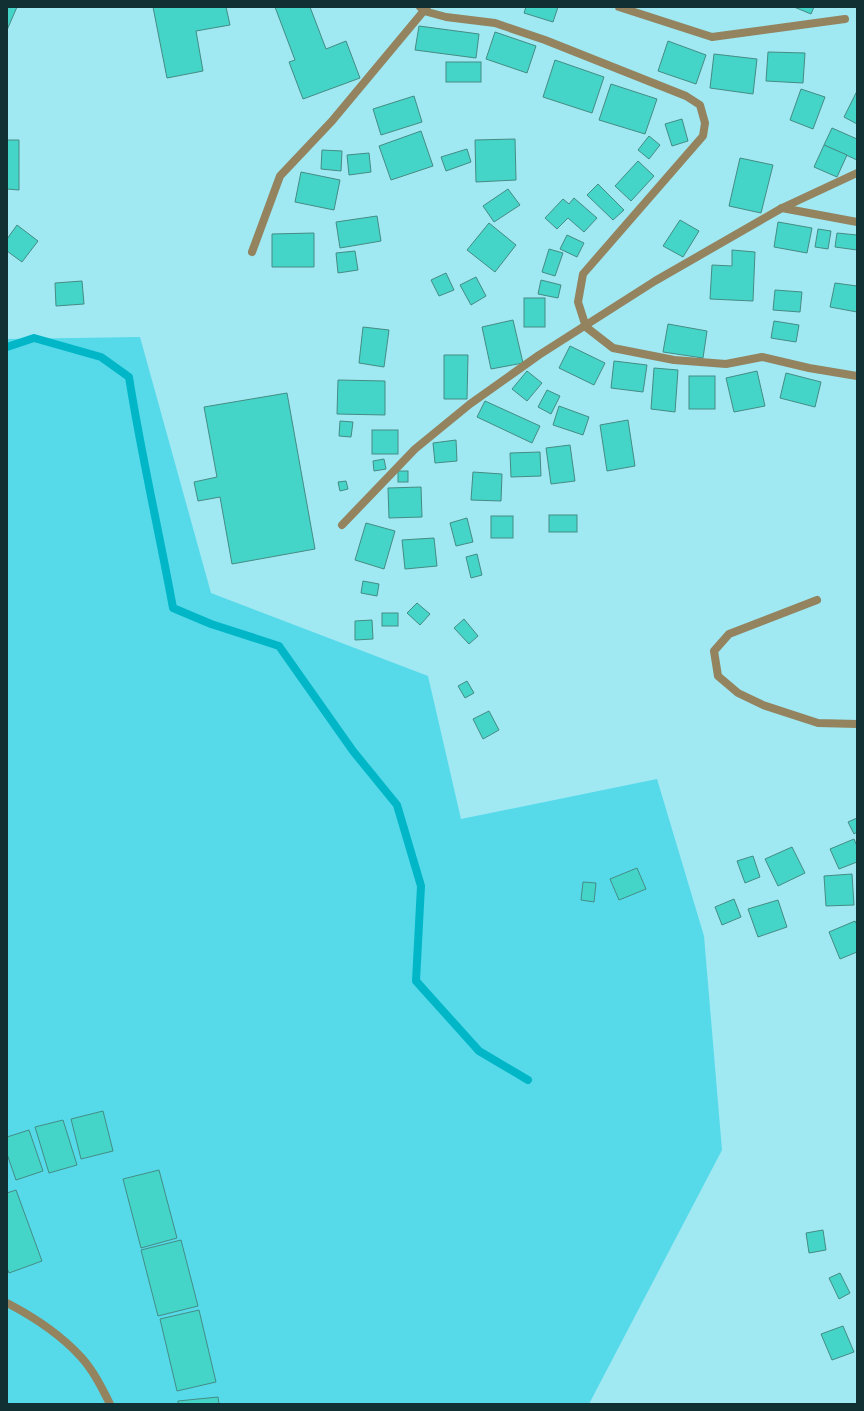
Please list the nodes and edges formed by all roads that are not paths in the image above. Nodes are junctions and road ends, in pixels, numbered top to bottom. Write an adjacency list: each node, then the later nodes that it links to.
1 (619, 7): 3 (street)
2 (424, 8): 7 (street); 8 (street)
3 (845, 19)
4 (857, 173): 5 (street)
5 (782, 208): 6 (street); 8 (street)
6 (857, 222)
7 (252, 252)
8 (586, 327): 9 (street); 10 (street)
9 (857, 376)
10 (342, 525)
11 (816, 600): 12 (street)
12 (857, 724)
13 (7, 1302): 14 (street)
14 (110, 1404)

